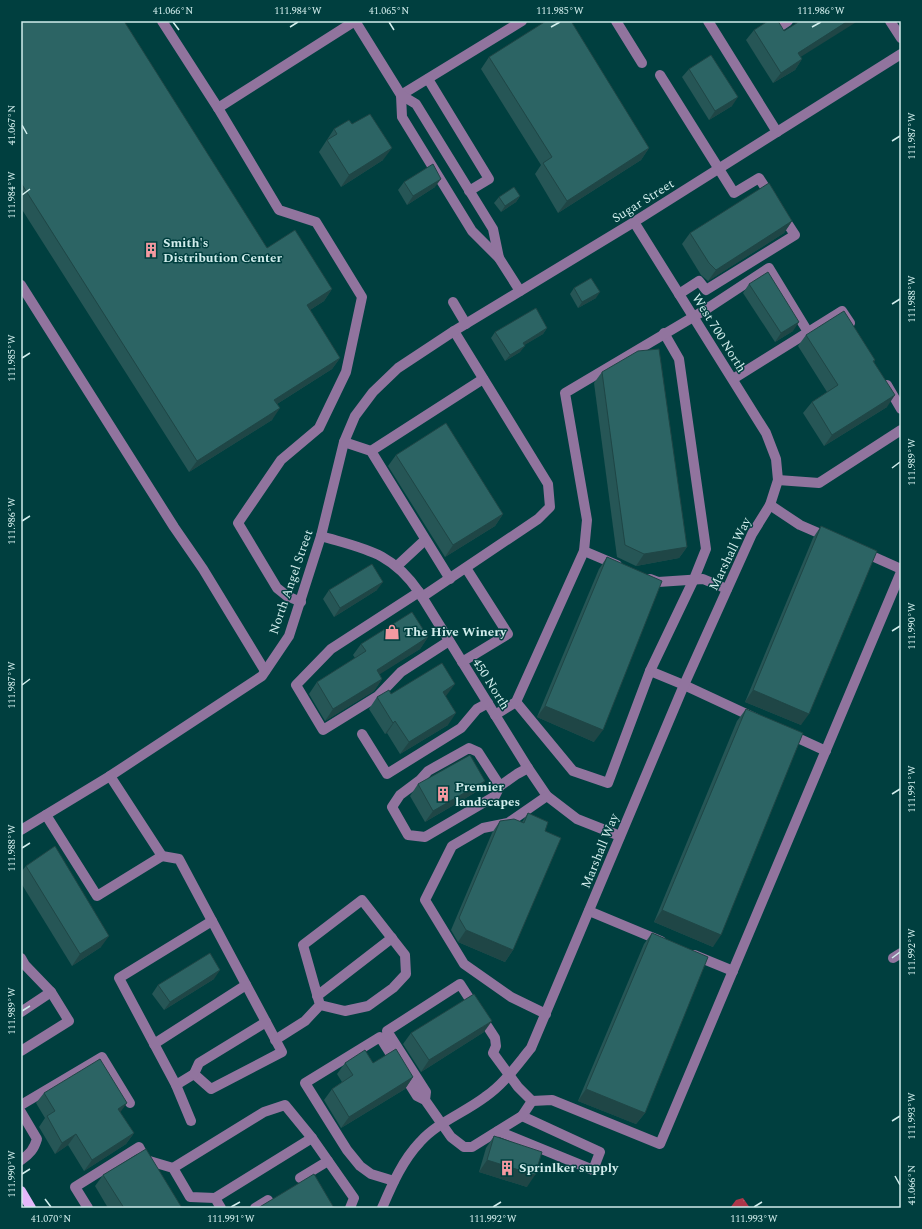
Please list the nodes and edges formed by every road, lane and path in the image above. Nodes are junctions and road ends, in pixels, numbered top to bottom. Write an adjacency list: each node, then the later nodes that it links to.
1 (162, 21): 13 (street)
2 (355, 21): 12 (street); 13 (street)
3 (522, 21): 11 (street)
4 (616, 21): 9 (street)
5 (708, 21): 14 (street)
6 (890, 21): 7 (street)
7 (901, 38)
8 (901, 54): 14 (street, Sugar Street)
9 (642, 63)
10 (660, 75): 15 (street)
11 (428, 79): 12 (street); 16 (street)
12 (401, 95): 16 (street); 18 (street)
13 (218, 108): 55 (street)
14 (777, 132): 15 (street, Sugar Street)
15 (719, 169): 17 (street, Sugar Street); 21 (street)
16 (469, 191): 18 (street)
17 (634, 222): 20 (street, Sugar Street); 21 (street, West 700 North)
18 (499, 258): 20 (street)
19 (21, 285): 58 (street)
20 (520, 292): 24 (street, Sugar Street)
21 (679, 294): 23 (street, West 700 North)
22 (453, 302): 24 (street)
23 (693, 316): 27 (street); 28 (street); 32 (street, West 700 North)
24 (466, 324): 26 (street, Sugar Street)
25 (854, 330): 27 (street)
26 (454, 331): 29 (street, Sugar Street); 31 (street)
27 (808, 332): 32 (street)
28 (664, 334): 44 (street); 52 (street)
29 (398, 368): 35 (street, North Angel Street)
30 (882, 376): 33 (street)
31 (483, 379): 36 (street); 46 (street)
32 (733, 379): 37 (street, West 700 North)
33 (901, 409)
34 (901, 430): 38 (street)
35 (344, 442): 36 (street); 40 (street, North Angel Street)
36 (371, 451): 41 (street)
37 (776, 459): 38 (street, Marshall Way)
38 (778, 480): 39 (street, Marshall Way)
39 (770, 505): 42 (street); 53 (street, Marshall Way)
40 (322, 536): 45 (street, 450 North); 55 (street, North Angel Street)
41 (426, 540): 45 (street); 51 (street)
42 (836, 540)
43 (851, 547): 48 (street)
44 (584, 551): 47 (street); 61 (street)
45 (397, 566): 54 (street, 450 North)
46 (466, 568): 51 (street); 57 (street)
47 (624, 568)
48 (901, 569)
49 (901, 572): 67 (street)
50 (638, 574): 52 (street)
51 (450, 579): 54 (street)
52 (694, 579): 53 (street); 59 (street)
53 (727, 589): 60 (street, Marshall Way)
54 (420, 595): 56 (street, 450 North); 56 (street)
55 (301, 602): 58 (street, North Angel Street)
56 (450, 642): 57 (street, 450 North)
57 (462, 662): 62 (street, 450 North)
58 (266, 671): 69 (street, North Angel Street)
59 (650, 671): 60 (street); 61 (street)
60 (684, 685): 64 (street); 74 (street, Marshall Way)
61 (516, 702): 63 (street)
62 (488, 703): 63 (street, 450 North); 66 (street)
63 (495, 715): 68 (street, 450 North)
64 (763, 722)
65 (777, 728): 67 (street)
66 (362, 734)
67 (826, 751): 82 (street)
68 (528, 768): 70 (street); 71 (street, 450 North)
69 (110, 776): 72 (street, North Angel Street); 75 (street)
70 (500, 786): 70 (street)
71 (547, 796): 74 (street, 450 North); 87 (street)
72 (46, 815): 73 (street, North Angel Street); 75 (street)
73 (21, 830)
74 (620, 836): 76 (street, Marshall Way)
75 (162, 856): 77 (street)
76 (589, 911): 79 (street); 87 (street, Marshall Way)
77 (212, 921): 83 (street); 90 (street)
78 (392, 938): 85 (street); 85 (street); 85 (street)
79 (668, 944)
80 (682, 950): 82 (street)
81 (22, 964): 84 (street)
82 (733, 971): 96 (street)
83 (246, 985): 88 (street); 90 (street)
84 (51, 992): 86 (street); 91 (street)
85 (319, 1001): 89 (street)
86 (21, 1012)
87 (546, 1014): 93 (street, Marshall Way)
88 (266, 1022): 89 (street); 92 (street)
89 (275, 1040): 92 (street)
90 (154, 1044): 94 (street)
91 (21, 1051)
92 (194, 1074): 94 (street)
93 (509, 1076): 95 (street); 96 (street); 102 (street, Marshall Way)
94 (176, 1085): 101 (street)
95 (425, 1100): 102 (street); 109 (street)
96 (532, 1101): 100 (street)
97 (130, 1103): 98 (street)
98 (21, 1105)
99 (21, 1112): 105 (street)
100 (522, 1116): 103 (street); 103 (street)
101 (190, 1121)
102 (442, 1124): 103 (street); 109 (street, Marshall Way)
103 (498, 1131)
104 (312, 1138): 106 (street); 107 (street); 111 (street)
105 (21, 1160)
106 (328, 1161): 108 (street); 117 (street)
107 (173, 1168): 111 (street); 114 (street)
108 (300, 1178)
109 (394, 1181): 118 (street, Marshall Way)
110 (21, 1191): 113 (main road)
111 (215, 1198): 115 (street)
112 (268, 1200): 116 (street)
113 (32, 1208)
114 (88, 1208)
115 (222, 1208)
116 (255, 1208)
117 (350, 1208)
118 (382, 1208)

